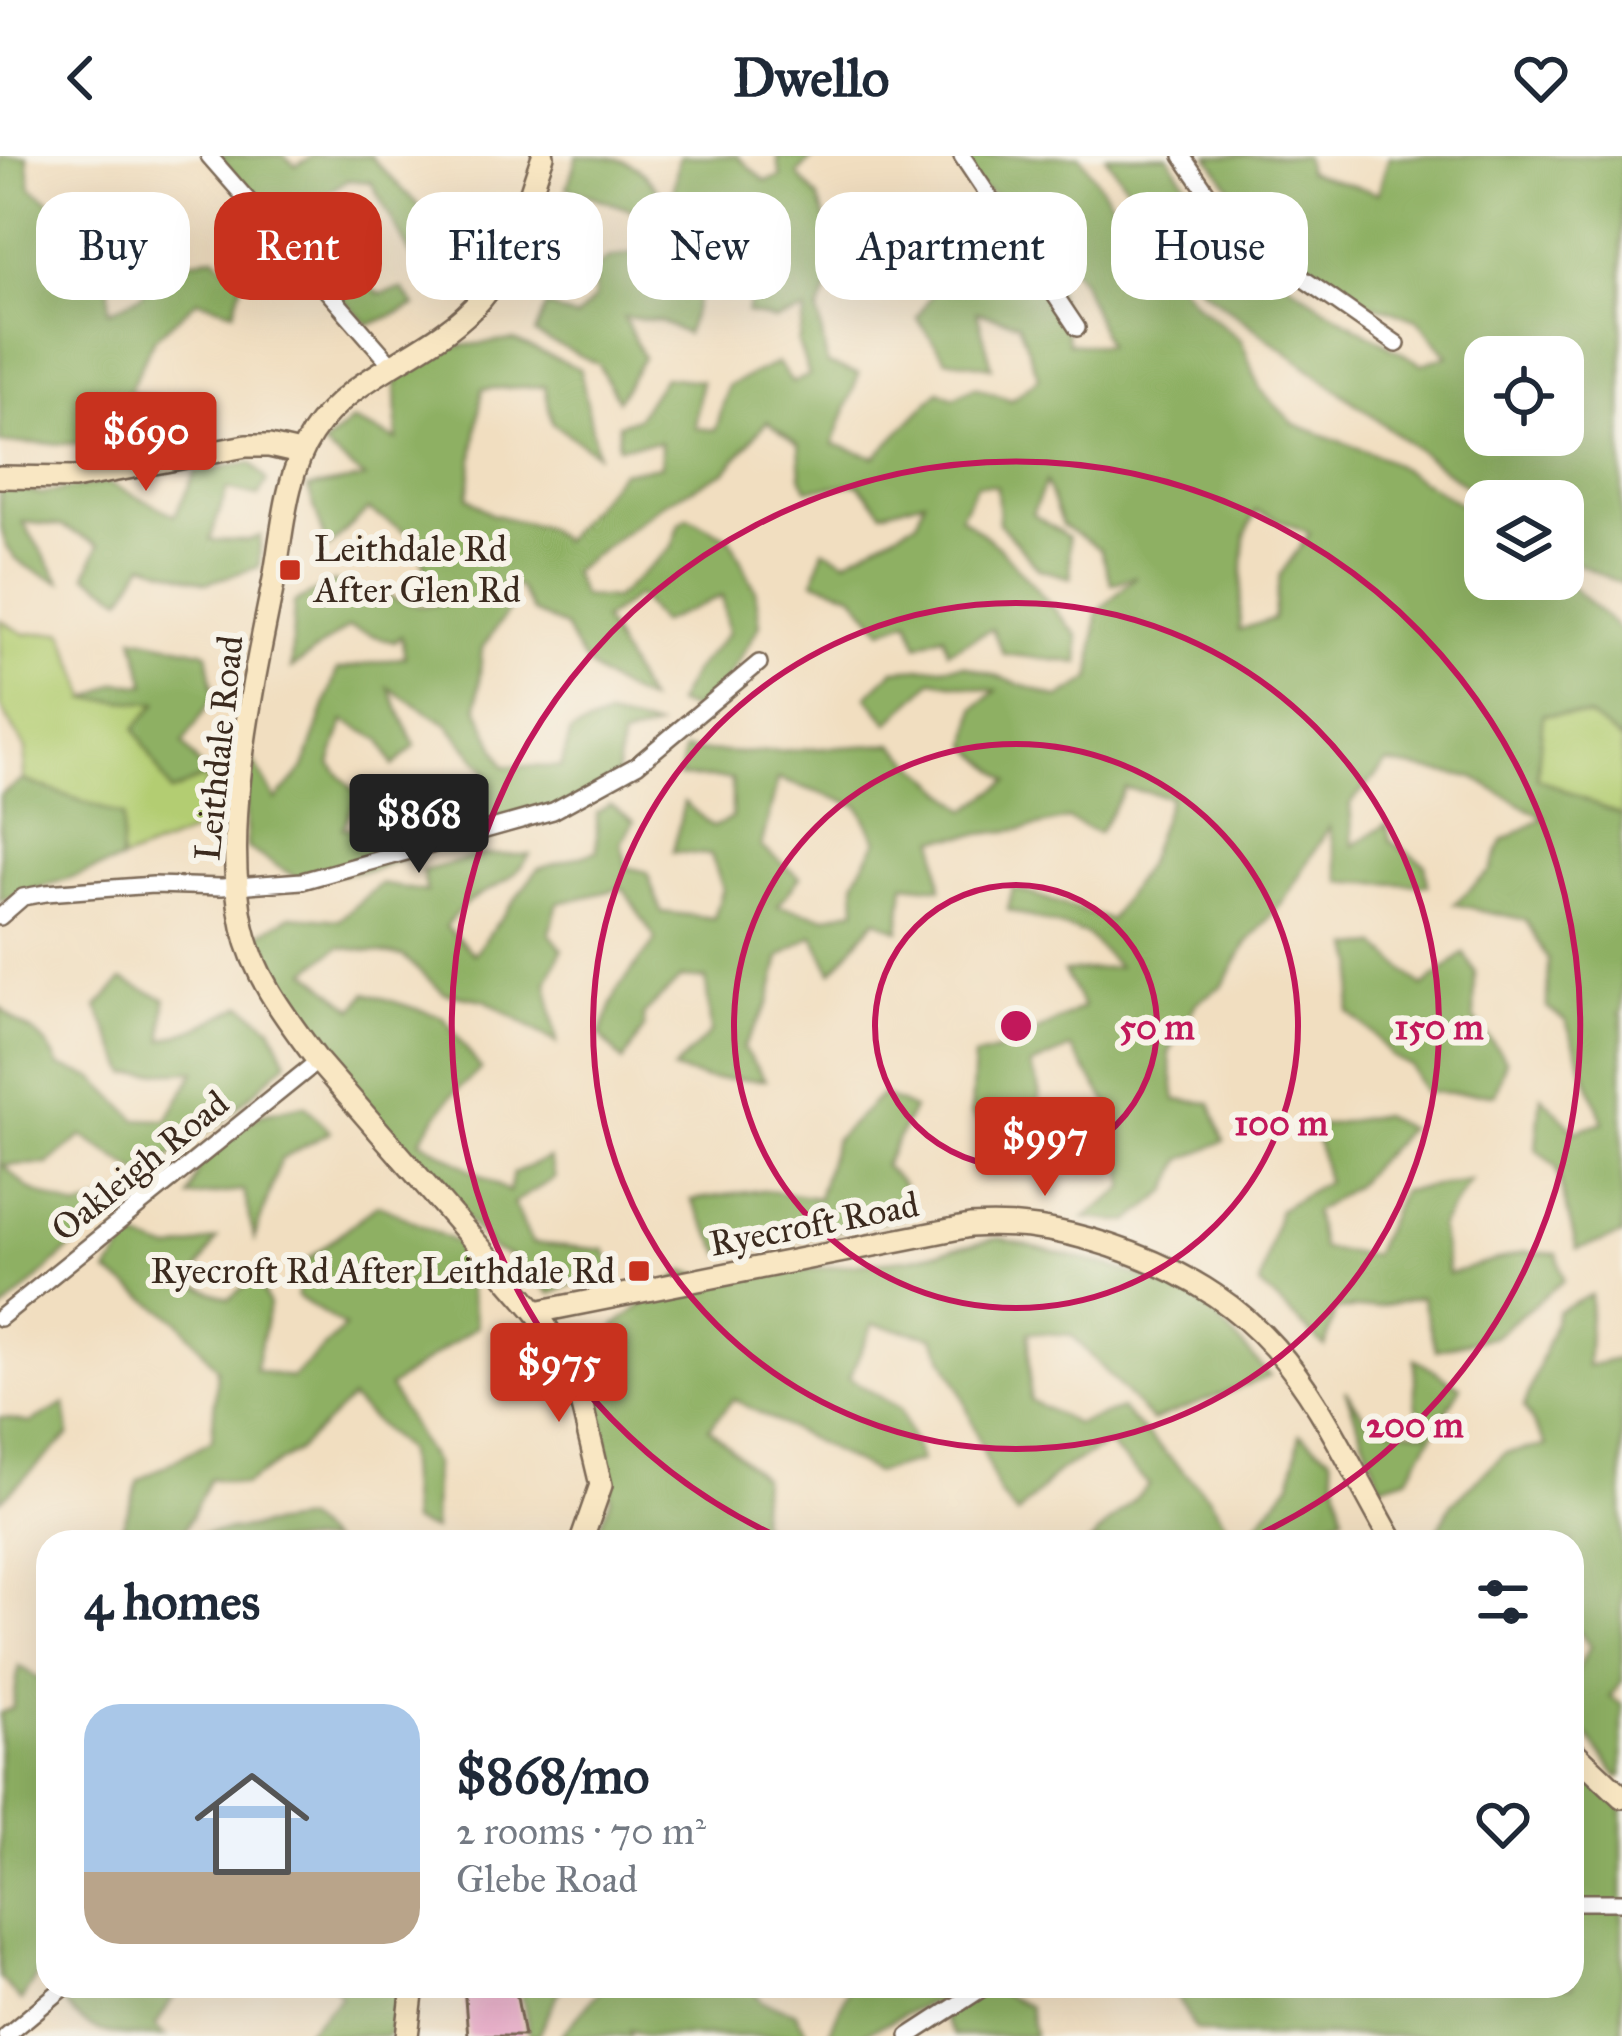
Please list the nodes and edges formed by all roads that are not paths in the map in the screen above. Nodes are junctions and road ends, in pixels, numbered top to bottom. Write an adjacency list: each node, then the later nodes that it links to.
1 (209, 156): 7 (street)
2 (543, 156): 7 (street)
3 (962, 156): 5 (street)
4 (1182, 156): 6 (street)
5 (1077, 328)
6 (1397, 344)
7 (392, 365): 8 (street)
8 (301, 453): 9 (street); 11 (street, Leithdale Road)
9 (0, 477)
10 (759, 663): 11 (street)
11 (237, 885): 12 (street); 13 (street, Leithdale Road)
12 (0, 917)
13 (318, 1061): 14 (street, Leithdale Road); 15 (street, Oakleigh Road)
14 (536, 1312): 16 (street, Leithdale Road); 17 (street, Ryecroft Road)
15 (0, 1318)
16 (587, 1530)
17 (1386, 1530)
18 (1584, 1761): 19 (street)
19 (1622, 1797)
20 (1584, 1902): 21 (street)
21 (1622, 1902)
22 (52, 1998): 25 (street)
23 (412, 1998): 26 (street)
24 (968, 1998): 27 (street)
25 (6, 2036)
26 (407, 2036)
27 (909, 2036)

